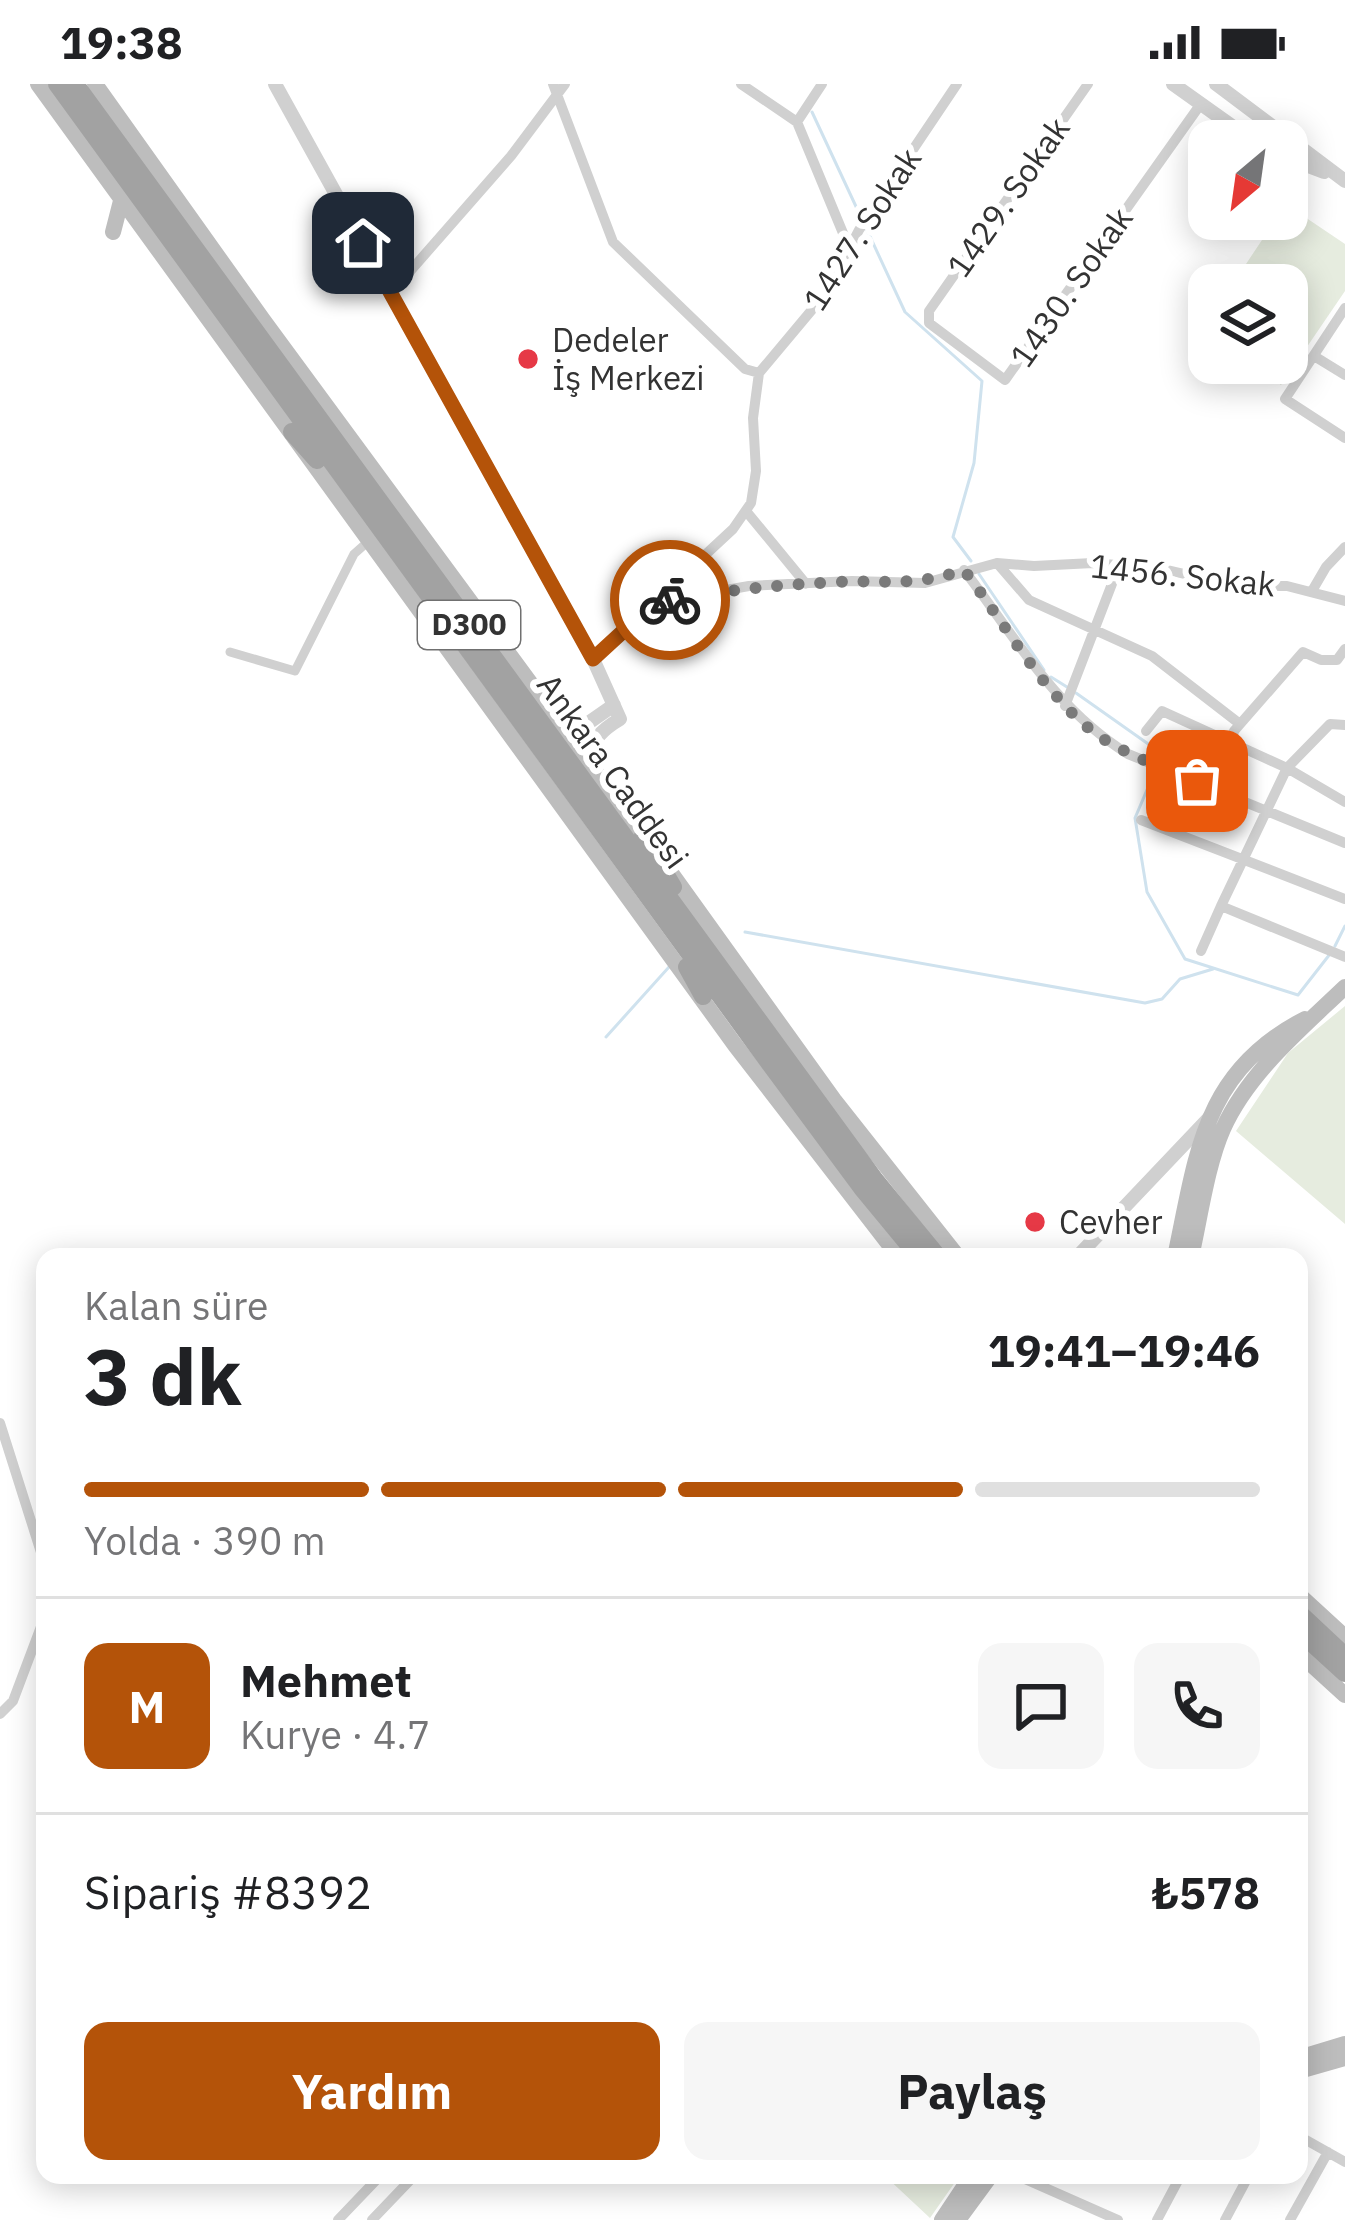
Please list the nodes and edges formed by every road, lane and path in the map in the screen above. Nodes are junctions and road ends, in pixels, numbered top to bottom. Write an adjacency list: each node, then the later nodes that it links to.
1 (38, 84): 18 (main road, Ankara Caddesi)
2 (57, 84): 36 (highway, Ankara Caddesi / D300)
3 (75, 84): 19 (highway, Ankara Caddesi / D300)
4 (95, 84): 27 (main road, Ankara Caddesi)
5 (275, 84): 24 (street)
6 (741, 84): 15 (street)
7 (822, 84): 15 (street)
8 (957, 84): 21 (street, 1427. Sokak)
9 (1088, 84): 26 (street, 1429. Sokak)
10 (1173, 84): 13 (street)
11 (1216, 84): 17 (street)
12 (558, 87): 24 (street); 29 (street)
13 (1200, 105): 14 (street); 26 (street, 1430. Sokak)
14 (1222, 120)
15 (796, 122): 21 (street)
16 (1308, 166): 17 (street)
17 (1342, 179)
18 (122, 196): 20 (main road); 23 (main road, Ankara Caddesi)
19 (172, 218): 27 (highway); 68 (highway, Ankara Caddesi / D300)
20 (113, 232)
21 (850, 250): 29 (street, 1427. Sokak)
22 (152, 263): 23 (main road)
23 (176, 269): 31 (main road, Ankara Caddesi)
24 (391, 293): 47 (street)
25 (1345, 308): 28 (street)
26 (929, 311)
27 (263, 320): 50 (main road, Ankara Caddesi)
28 (1314, 356): 30 (street); 32 (street)
29 (758, 374): 33 (street)
30 (1345, 374)
31 (292, 432): 34 (main road, Ankara Caddesi); 36 (highway)
32 (1345, 438)
33 (746, 511): 40 (street); 43 (street)
34 (371, 539): 46 (street); 70 (main road, Ankara Caddesi)
35 (1345, 547): 41 (street)
36 (396, 551): 65 (highway, Ankara Caddesi / D300)
37 (997, 563): 38 (street, 1456. Sokak); 39 (street, 1456. Sokak); 44 (street)
38 (1120, 563): 41 (street, 1456. Sokak); 44 (street)
39 (964, 570): 40 (street, 1456. Sokak); 48 (street)
40 (806, 584): 43 (street, 1456. Sokak)
41 (1312, 591): 42 (street, 1456. Sokak)
42 (1345, 601)
43 (655, 602): 47 (street)
44 (1094, 631): 48 (street); 51 (street)
45 (1345, 649): 51 (street)
46 (230, 652)
47 (593, 659): 49 (street)
48 (1065, 706): 58 (street)
49 (617, 712): 50 (street); 56 (street)
50 (555, 721): 56 (main road, Ankara Caddesi)
51 (1240, 724): 54 (street)
52 (1345, 726): 55 (street)
53 (1146, 731): 54 (street)
54 (1232, 744): 55 (street)
55 (1287, 768): 57 (street); 58 (street)
56 (597, 776): 60 (main road, Ankara Caddesi)
57 (1345, 802)
58 (1265, 808): 61 (street); 62 (street)
59 (1141, 820): 62 (street)
60 (643, 836): 68 (highway); 77 (main road, Ankara Caddesi)
61 (1345, 843)
62 (1241, 858): 63 (street); 64 (street)
63 (1345, 899)
64 (1222, 907): 66 (street); 67 (street)
65 (657, 910): 70 (highway); 72 (highway, Ankara Caddesi / D300)
66 (1202, 950)
67 (1345, 957)
68 (720, 969): 72 (highway, Ankara Caddesi / D300)
69 (1345, 988): 71 (main road)
70 (703, 996): 74 (main road, Ankara Caddesi)
71 (1322, 1010): 73 (main road); 80 (main road)
72 (760, 1037): 75 (highway, Ankara Caddesi / D300); 76 (highway, Ankara Caddesi / D300)
73 (1209, 1118): 78 (street); 79 (main road)
74 (892, 1248)
75 (912, 1248)
76 (931, 1248)
77 (950, 1248)
78 (1086, 1248)
79 (1177, 1248)
80 (1193, 1248)
81 (0, 1423): 82 (street)
82 (36, 1536)
83 (1308, 1603): 85 (main road)
84 (1308, 1621): 88 (highway)
85 (1345, 1637)
86 (1308, 1638): 90 (highway)
87 (36, 1640): 92 (street)
88 (1345, 1656)
89 (1308, 1661): 91 (main road)
90 (1345, 1673)
91 (1345, 1695)
92 (0, 1714)
93 (1345, 2044): 94 (main road)
94 (1308, 2055)
95 (1345, 2058): 96 (main road)
96 (1308, 2069)
97 (1308, 2141): 98 (street)
98 (1328, 2152): 99 (street); 114 (street)
99 (1345, 2162)
100 (372, 2184): 107 (street)
101 (406, 2184): 108 (street)
102 (966, 2184): 109 (main road)
103 (984, 2184): 110 (main road)
104 (1036, 2184): 111 (street)
105 (1176, 2184): 112 (street)
106 (1244, 2184): 113 (street)
107 (338, 2220)
108 (372, 2220)
109 (942, 2220)
110 (958, 2220)
111 (1118, 2220)
112 (1157, 2220)
113 (1225, 2220)
114 (1290, 2220)

